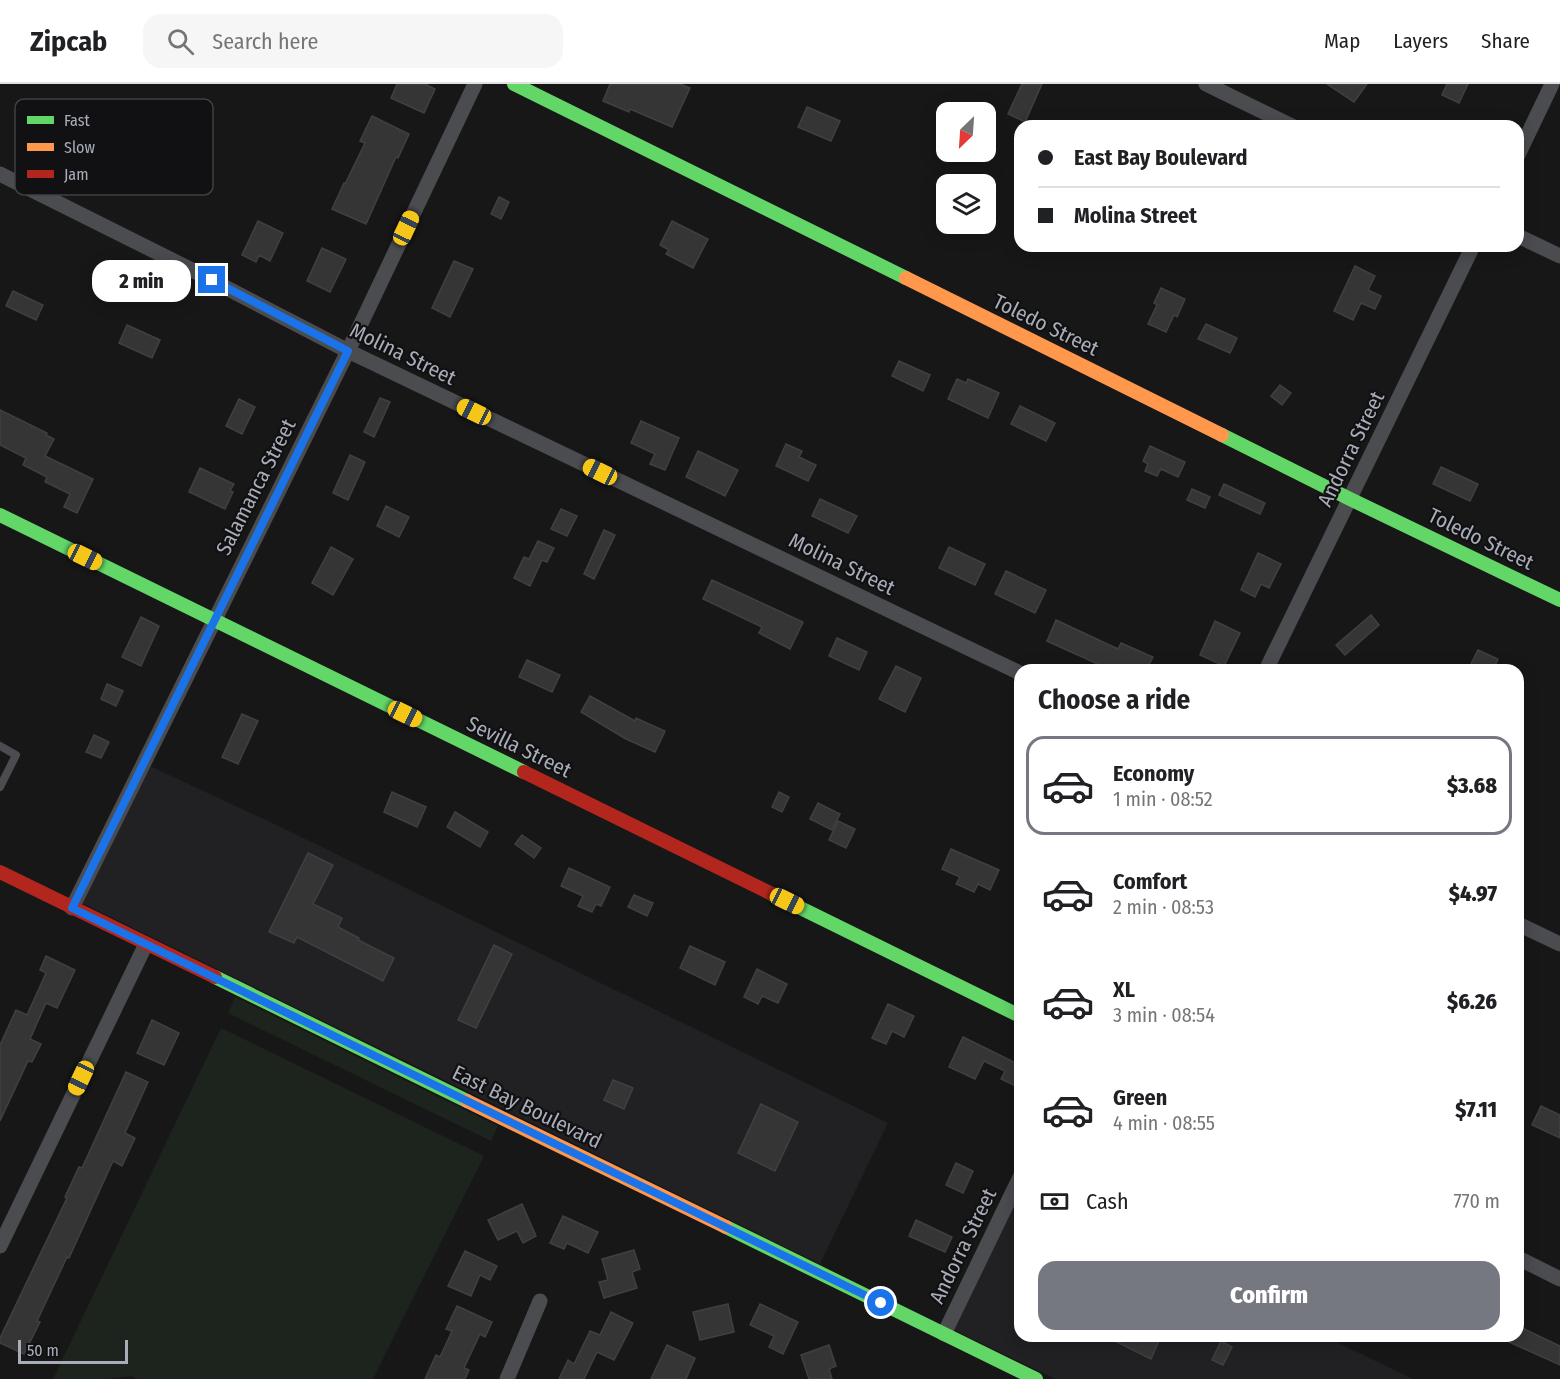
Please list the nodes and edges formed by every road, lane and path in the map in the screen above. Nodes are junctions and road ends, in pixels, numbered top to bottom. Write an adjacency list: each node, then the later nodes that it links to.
1 (475, 84): 13 (street, Salamanca Street)
2 (514, 84): 14 (street, Toledo Street)
3 (1206, 84): 5 (street)
4 (1552, 84): 6 (street)
5 (1280, 120)
6 (1524, 142)
7 (0, 174): 8 (street, Molina Street)
8 (15, 182)
9 (42, 195): 13 (street, Molina Street)
10 (1524, 239): 12 (street)
11 (1470, 252): 14 (street, Andorra Street)
12 (1560, 256)
13 (348, 351): 17 (street, Salamanca Street); 19 (street, Molina Street)
14 (1350, 499): 16 (street, Toledo Street); 18 (street, Andorra Street)
15 (0, 515): 17 (street, Sevilla Street)
16 (1560, 600)
17 (214, 620): 23 (street, Salamanca Street); 27 (street, Sevilla Street)
18 (1269, 664)
19 (1014, 670)
20 (0, 746): 21 (lane)
21 (0, 787)
22 (0, 872): 23 (street, East Bay Boulevard)
23 (72, 908): 25 (street, East Bay Boulevard)
24 (1524, 927): 26 (street)
25 (146, 944): 29 (street); 33 (street, East Bay Boulevard)
26 (1560, 944)
27 (1014, 1013)
28 (1014, 1189): 33 (street, Andorra Street)
29 (0, 1246)
30 (1524, 1261): 31 (street)
31 (1560, 1279)
32 (540, 1301): 34 (street)
33 (944, 1334): 35 (street, East Bay Boulevard)
34 (507, 1379)
35 (1036, 1379)

